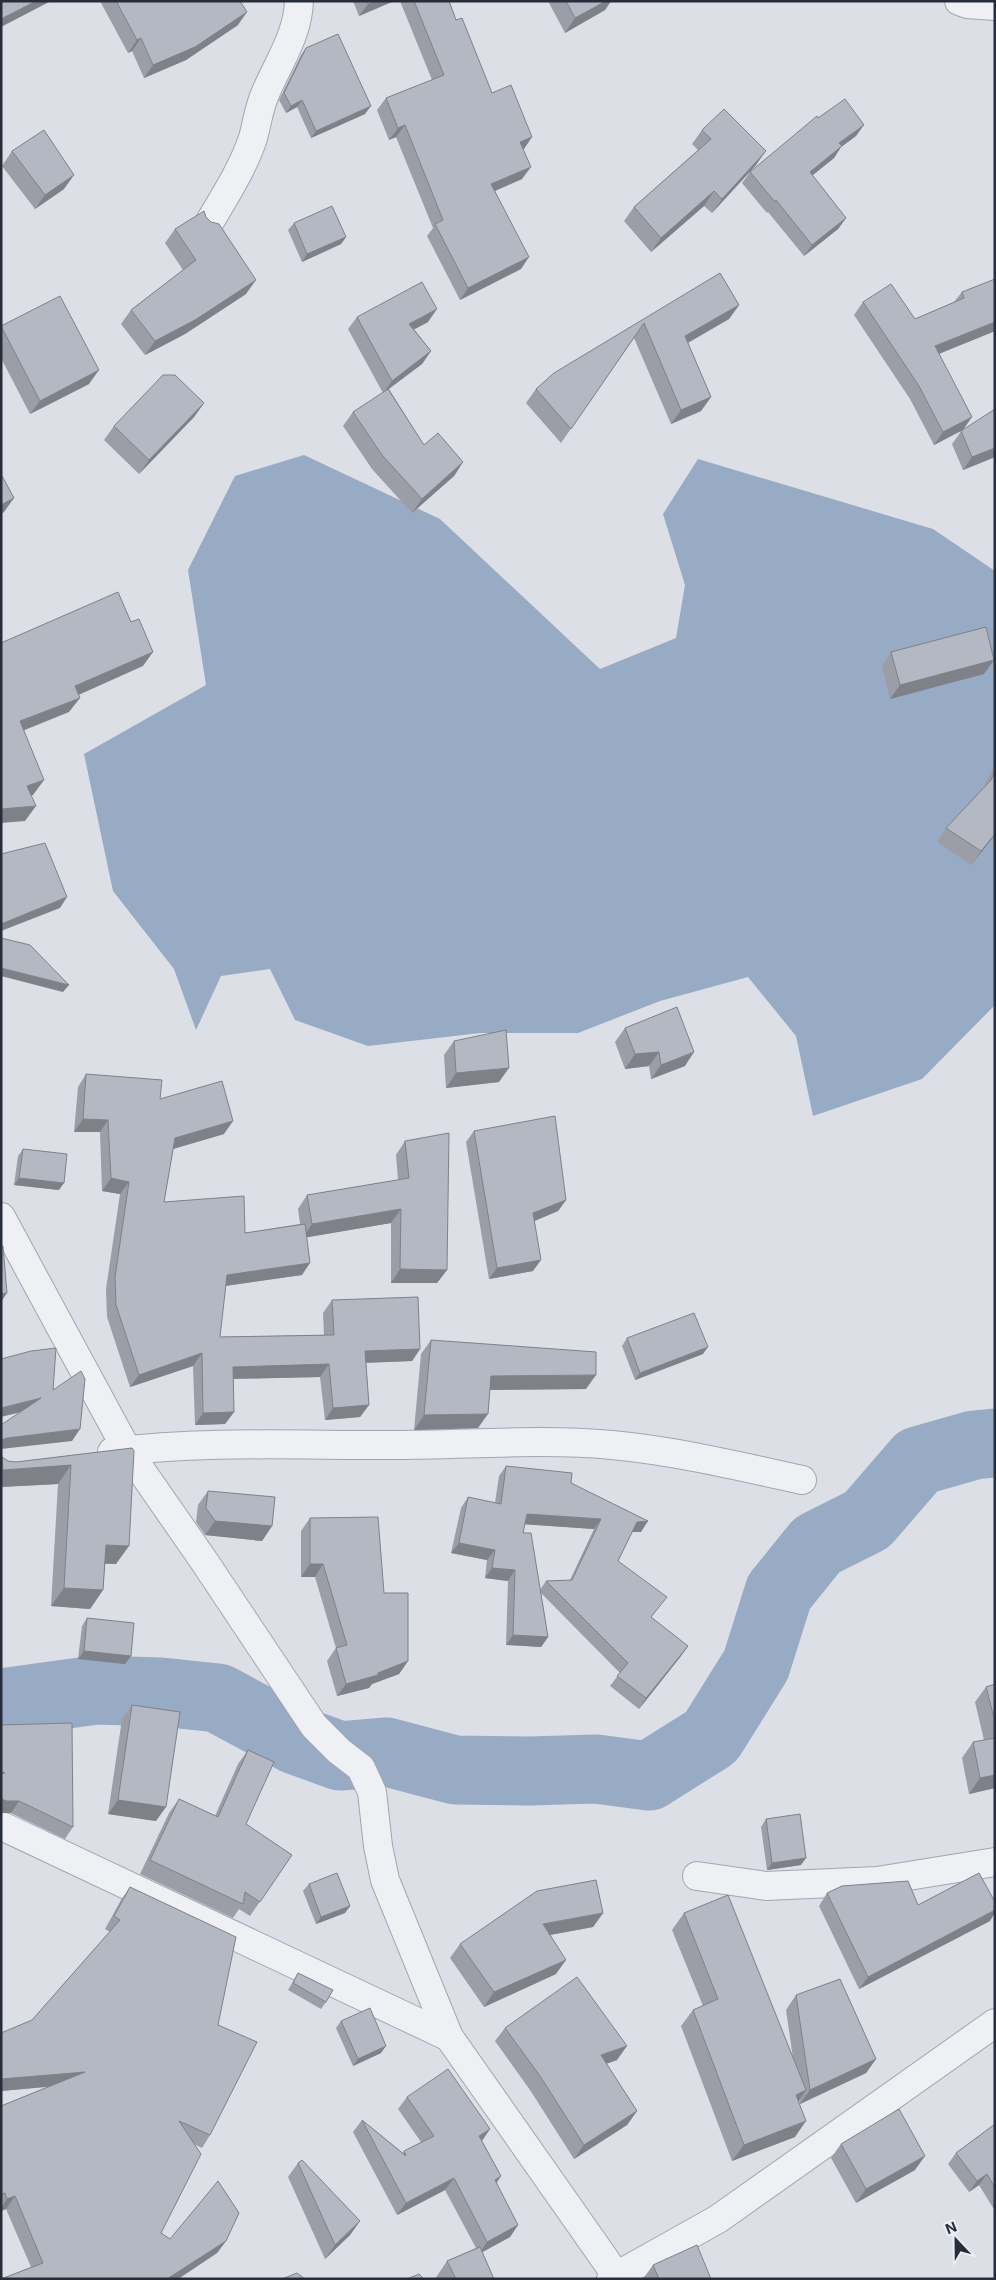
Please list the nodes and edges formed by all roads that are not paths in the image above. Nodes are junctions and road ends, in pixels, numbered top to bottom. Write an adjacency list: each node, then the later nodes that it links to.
1 (299, 1): 4 (street)
2 (959, 1): 3 (street)
3 (995, 6)
4 (209, 223)
5 (1, 1218): 6 (street)
6 (127, 1450): 7 (street); 8 (street); 13 (street)
7 (88, 1455)
8 (802, 1480)
9 (4, 1826): 13 (street)
10 (995, 1862): 11 (street)
11 (697, 1876)
12 (995, 2023): 14 (street)
13 (448, 2037): 14 (street)
14 (614, 2277)

